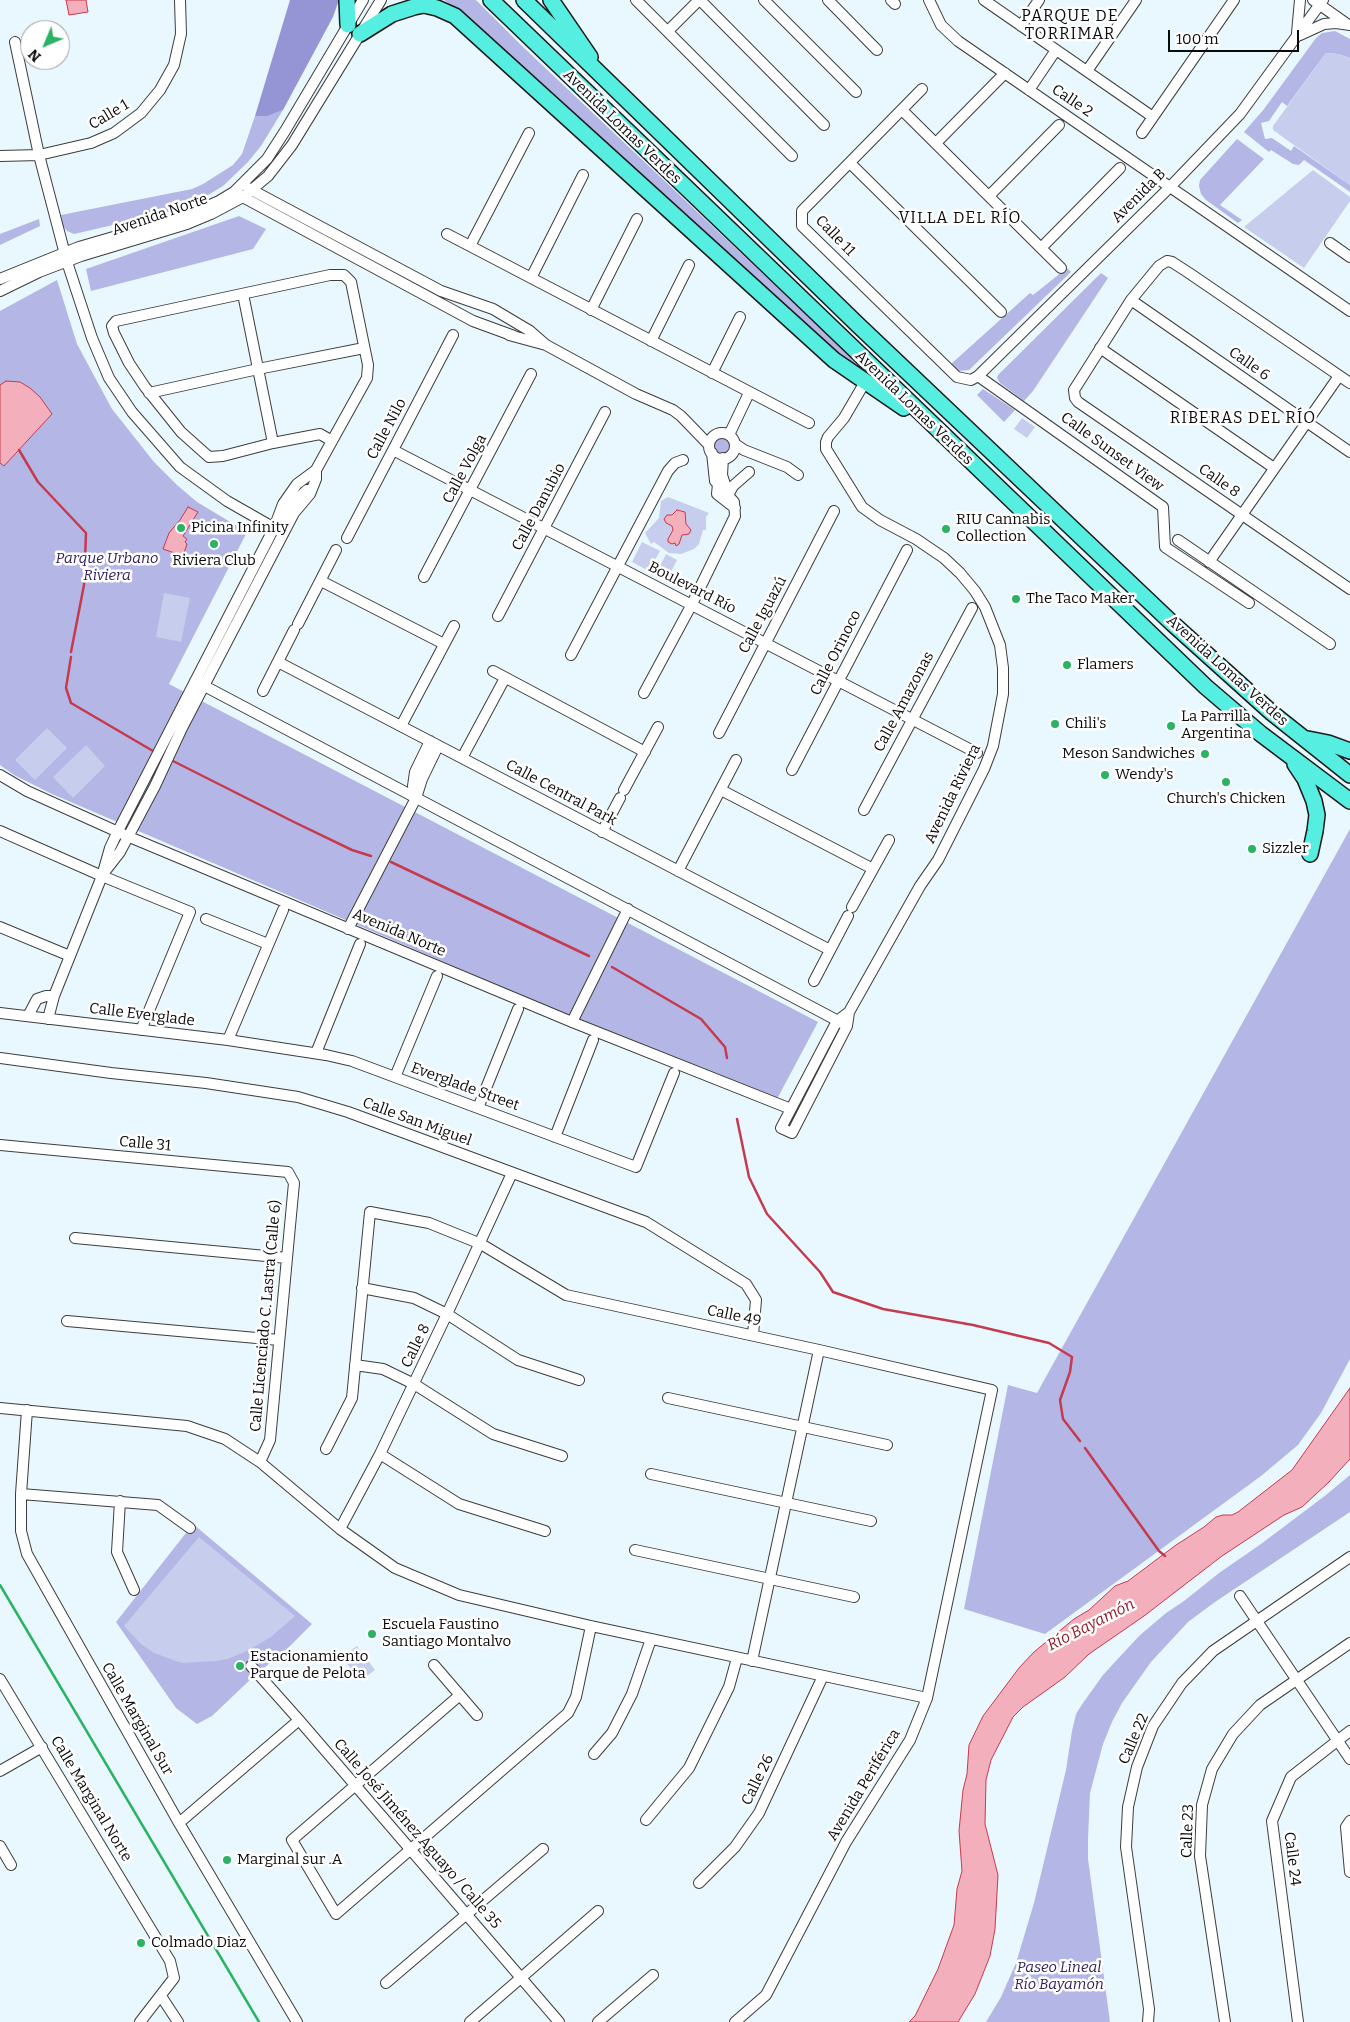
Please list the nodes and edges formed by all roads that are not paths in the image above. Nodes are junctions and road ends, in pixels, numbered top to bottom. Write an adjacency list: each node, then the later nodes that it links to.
1 (180, 0): 42 (street, Calle 1)
2 (347, 0): 23 (highway)
3 (363, 0): 23 (street, Avenida Norte)
4 (381, 0): 23 (street, Avenida Norte)
5 (433, 0): 20 (highway)
6 (491, 0): 94 (highway, Avenida Lomas Verdes)
7 (524, 0): 31 (highway, Avenida Lomas Verdes)
8 (551, 0): 31 (highway)
9 (700, 0): 24 (street); 37 (street)
10 (764, 0): 34 (street)
11 (828, 0): 27 (street)
12 (929, 0): 30 (street, Calle 2)
13 (984, 0): 22 (street)
14 (1039, 0): 22 (street)
15 (1136, 0): 29 (street)
16 (1300, 0): 25 (street)
17 (637, 1): 24 (street)
18 (1230, 1): 36 (street)
19 (1319, 2): 21 (street); 25 (street, Avenida B)
20 (456, 16): 23 (highway); 85 (highway)
21 (1350, 25): 25 (street)
22 (1022, 26): 28 (street)
23 (354, 30): 48 (street, Avenida Norte); 50 (street, Avenida Norte)
24 (668, 31): 44 (street)
25 (1297, 36): 49 (street, Avenida B)
26 (15, 42): 42 (street)
27 (878, 50)
28 (1056, 50): 29 (street); 33 (street)
29 (1087, 71): 36 (street)
30 (1005, 74): 33 (street, Calle 2); 41 (street)
31 (608, 83): 145 (highway, Avenida Lomas Verdes)
32 (922, 89): 35 (street, Calle 11)
33 (1029, 90): 49 (street, Calle 2)
34 (856, 92)
35 (902, 110): 41 (street); 45 (street, Calle 11)
36 (1153, 117): 40 (street)
37 (824, 125)
38 (1059, 125): 52 (street)
39 (529, 133): 56 (street)
40 (1142, 134)
41 (936, 143): 52 (street)
42 (39, 155): 43 (street, Calle 1); 58 (street)
43 (0, 156)
44 (792, 156)
45 (850, 163): 71 (street); 83 (street, Calle 11)
46 (1120, 168): 57 (street)
47 (583, 175): 62 (street)
48 (243, 185): 50 (street); 51 (street, Avenida Norte)
49 (1170, 187): 70 (street, Calle 2); 83 (street, Avenida B)
50 (252, 190): 51 (street, Avenida Norte); 68 (street)
51 (239, 195): 58 (street, Avenida Norte); 66 (street)
52 (989, 196): 57 (street)
53 (637, 218): 69 (street)
54 (447, 234): 56 (street)
55 (1330, 243): 59 (street)
56 (470, 246): 62 (street)
57 (1041, 248): 61 (street)
58 (66, 257): 63 (street, Avenida Norte); 64 (street, Avenida Norte); 115 (street)
59 (1350, 257)
60 (689, 265): 76 (street)
61 (1061, 268)
62 (531, 278): 69 (street)
63 (0, 279)
64 (0, 291)
65 (243, 294): 78 (street); 80 (street); 87 (street)
66 (436, 300): 73 (street); 75 (street)
67 (1131, 300): 79 (street); 84 (street); 91 (street, Calle 6)
68 (490, 308): 73 (street); 77 (street)
69 (591, 310): 76 (street)
70 (1350, 311)
71 (1001, 312)
72 (740, 317): 81 (street)
73 (486, 326): 75 (street)
74 (453, 335): 99 (street, Calle Nilo)
75 (514, 336): 77 (street)
76 (651, 341): 81 (street)
77 (546, 345): 90 (street)
78 (364, 348): 80 (street); 96 (street)
79 (1100, 348): 104 (street); 113 (street, Calle 8)
80 (258, 369): 87 (street); 97 (street)
81 (712, 373): 88 (street)
82 (532, 374): 109 (street, Calle Volga)
83 (978, 376): 125 (street, Calle Sunset View)
84 (1339, 376): 86 (street); 91 (street)
85 (865, 382): 94 (highway); 181 (street, Avenida Riviera)
86 (1350, 384)
87 (149, 393): 97 (street)
88 (750, 393): 92 (street); 95 (street)
89 (605, 412): 114 (street, Calle Danubio)
90 (681, 416): 93 (street); 98 (street)
91 (1306, 422): 100 (street, Calle 6); 104 (street)
92 (809, 423)
93 (716, 434): 95 (street); 98 (street)
94 (944, 436): 150 (highway, Avenida Lomas Verdes)
95 (732, 440): 101 (street); 103 (street)
96 (332, 441): 97 (street); 105 (street)
97 (273, 443)
98 (711, 449): 101 (street); 108 (street)
99 (393, 450): 109 (street, Boulevard Río); 116 (street, Calle Nilo)
100 (1350, 452)
101 (726, 457): 103 (street); 110 (street)
102 (682, 460): 121 (street)
103 (772, 460): 107 (street)
104 (1274, 468): 113 (street)
105 (316, 472): 115 (street); 115 (street)
106 (749, 472): 110 (street)
107 (798, 475)
108 (718, 484): 110 (street); 111 (street)
109 (471, 490): 114 (street, Boulevard Río); 122 (street, Calle Volga)
110 (728, 495): 111 (street)
111 (735, 509): 126 (street)
112 (834, 511): 130 (street, Calle Iguazú)
113 (1242, 515): 120 (street); 124 (street, Calle 8)
114 (544, 528): 121 (street, Boulevard Río); 128 (street, Calle Danubio)
115 (279, 530): 138 (street)
116 (347, 538)
117 (1178, 540): 120 (street)
118 (336, 550): 123 (street)
119 (907, 550): 137 (street, Calle Orinoco)
120 (1209, 562): 132 (street)
121 (618, 566): 126 (street, Boulevard Río); 133 (street)
122 (424, 577)
123 (321, 580): 131 (street); 134 (street)
124 (1350, 589)
125 (1249, 603)
126 (692, 604): 130 (street, Boulevard Río); 140 (street)
127 (972, 608): 141 (street, Calle Amazonas)
128 (498, 616)
129 (454, 626): 131 (street)
130 (765, 642): 137 (street, Boulevard Río); 144 (street, Calle Iguazú)
131 (444, 644): 142 (street)
132 (1330, 644)
133 (572, 655)
134 (278, 662): 139 (street); 142 (street, Calle Central Park)
135 (493, 671): 136 (street)
136 (505, 678): 148 (street); 151 (street)
137 (839, 681): 141 (street, Boulevard Río); 153 (street, Calle Orinoco)
138 (199, 683): 157 (street); 162 (street)
139 (263, 691)
140 (644, 693)
141 (912, 718): 149 (street, Boulevard Río); 159 (street, Calle Amazonas)
142 (401, 726): 146 (street, Calle Central Park)
143 (658, 727): 148 (street)
144 (718, 732)
145 (1305, 738): 147 (highway); 155 (highway, Avenida Lomas Verdes)
146 (438, 745): 151 (street, Calle Central Park); 157 (street); 157 (street)
147 (1350, 751)
148 (645, 752): 161 (street)
149 (977, 752)
150 (1289, 755): 158 (highway, Avenida Lomas Verdes); 164 (highway)
151 (462, 758): 161 (street, Calle Central Park)
152 (736, 760): 156 (street)
153 (792, 770)
154 (0, 774): 162 (street, Avenida Norte)
155 (1350, 775)
156 (721, 790): 165 (street); 166 (street)
157 (416, 798): 168 (street); 172 (street)
158 (1350, 801)
159 (864, 810)
160 (0, 832): 167 (street)
161 (602, 832): 166 (street, Calle Central Park)
162 (123, 834): 167 (street); 172 (street, Avenida Norte)
163 (889, 840): 165 (street)
164 (1310, 854)
165 (873, 869): 175 (street)
166 (678, 872): 175 (street, Calle Central Park)
167 (102, 876): 176 (street); 188 (street)
168 (628, 909): 185 (street); 186 (street)
169 (283, 910): 173 (street)
170 (206, 919): 173 (street)
171 (0, 927): 176 (street)
172 (348, 929): 186 (street, Avenida Norte)
173 (268, 944): 189 (street)
174 (360, 944): 191 (street)
175 (830, 950): 178 (street)
176 (70, 956): 179 (street)
177 (437, 976): 194 (street)
178 (814, 981)
179 (54, 996): 183 (street); 184 (street)
180 (518, 1009): 195 (street)
181 (849, 1012): 185 (street, Avenida Riviera); 187 (street, Avenida Riviera)
182 (0, 1013): 183 (street, Calle Everglade)
183 (28, 1016): 184 (street, Calle Everglade)
184 (48, 1019): 188 (street, Calle Everglade)
185 (837, 1021): 187 (street); 196 (street, Avenida Riviera)
186 (572, 1022): 196 (street, Avenida Norte)
187 (847, 1026): 196 (street, Avenida Riviera)
188 (141, 1030): 189 (street, Calle Everglade)
189 (228, 1040): 191 (street, Calle Everglade)
190 (593, 1040): 197 (street)
191 (316, 1053): 194 (street, Everglade Street)
192 (0, 1058): 200 (street, Calle San Miguel)
193 (674, 1073): 197 (street, Everglade Street)
194 (395, 1077): 195 (street, Everglade Street)
195 (478, 1108): 197 (street, Everglade Street)
196 (791, 1109)
197 (555, 1137)
198 (0, 1145): 199 (street, Calle 31)
199 (288, 1172): 203 (street, Calle Licenciado C. Lastra (Calle 6))
200 (512, 1173): 202 (street, Calle 8); 207 (street, Calle San Miguel)
201 (75, 1238): 203 (street)
202 (481, 1244): 204 (street, Calle 49); 205 (street, Calle 8); 207 (street, Calle 49)
203 (287, 1258): 208 (street, Calle Licenciado C. Lastra (Calle 6))
204 (362, 1288): 205 (street); 210 (street)
205 (448, 1314): 211 (street); 212 (street, Calle 8)
206 (67, 1321): 208 (street)
207 (753, 1335): 209 (street, Calle 49)
208 (279, 1340): 222 (street, Calle Licenciado C. Lastra (Calle 6))
209 (818, 1350): 213 (street, Calle 49); 217 (street)
210 (355, 1365): 212 (street); 219 (street)
211 (579, 1380)
212 (414, 1384): 220 (street, Calle 8); 221 (street)
213 (992, 1390): 249 (street, Avenida Periférica)
214 (668, 1398): 217 (street)
215 (0, 1408): 216 (street)
216 (28, 1410): 222 (street); 224 (street, Calle Marginal Sur)
217 (802, 1427): 218 (street); 226 (street)
218 (887, 1445)
219 (326, 1449)
220 (380, 1454): 229 (street, Calle 8); 230 (street)
221 (562, 1456)
222 (260, 1462): 229 (street)
223 (651, 1474): 226 (street)
224 (21, 1494): 225 (street); 261 (street, Calle Marginal Sur)
225 (120, 1501): 228 (street); 234 (street)
226 (786, 1503): 227 (street); 233 (street)
227 (870, 1521)
228 (190, 1528)
229 (340, 1529): 238 (street)
230 (545, 1531)
231 (635, 1550): 233 (street)
232 (1350, 1557): 237 (street, Calle 22)
233 (770, 1579): 236 (street); 242 (street)
234 (134, 1590)
235 (1240, 1596): 237 (street)
236 (854, 1597)
237 (1257, 1620): 247 (street); 281 (street, Calle 22)
238 (591, 1626): 239 (street); 264 (street)
239 (651, 1639): 241 (street); 255 (street)
240 (1350, 1644): 247 (street, Calle 23)
241 (738, 1658): 242 (street); 259 (street)
242 (752, 1661): 245 (street)
243 (434, 1664): 248 (street)
244 (251, 1666): 251 (street, Calle José Jiménez Aguayo / Calle 35)
245 (823, 1676): 249 (street); 267 (street, Calle 26)
246 (0, 1680): 254 (street, Calle Marginal Norte)
247 (1297, 1680): 253 (street); 282 (street, Calle 23)
248 (460, 1695): 250 (street); 258 (street)
249 (927, 1698): 280 (street, Avenida Periférica)
250 (477, 1715)
251 (300, 1720): 258 (street, Calle José Jiménez Aguayo / Calle 35); 261 (street)
252 (1350, 1731): 253 (street, Calle 24)
253 (1337, 1740): 256 (street); 283 (street, Calle 24)
254 (42, 1747): 257 (street); 273 (street, Calle Marginal Norte)
255 (594, 1754)
256 (1350, 1759)
257 (0, 1771)
258 (355, 1786): 264 (street, Calle José Jiménez Aguayo / Calle 35); 264 (street)
259 (646, 1820)
260 (1350, 1821): 266 (street)
261 (179, 1823): 276 (street, Calle Marginal Sur)
262 (0, 1846): 265 (street)
263 (543, 1849): 269 (street)
264 (411, 1850): 269 (street, Calle José Jiménez Aguayo / Calle 35)
265 (11, 1865)
266 (1350, 1872)
267 (699, 1882)
268 (598, 1912): 271 (street)
269 (466, 1915): 271 (street, Calle José Jiménez Aguayo / Calle 35); 272 (street)
270 (653, 1975): 279 (street)
271 (521, 1978): 277 (street); 278 (street, Calle José Jiménez Aguayo / Calle 35)
272 (386, 1984)
273 (161, 1996): 274 (street); 275 (street)
274 (140, 2022)
275 (178, 2022)
276 (297, 2022)
277 (470, 2022)
278 (559, 2022)
279 (598, 2022)
280 (735, 2022)
281 (1148, 2022)
282 (1225, 2022)
283 (1298, 2022)

